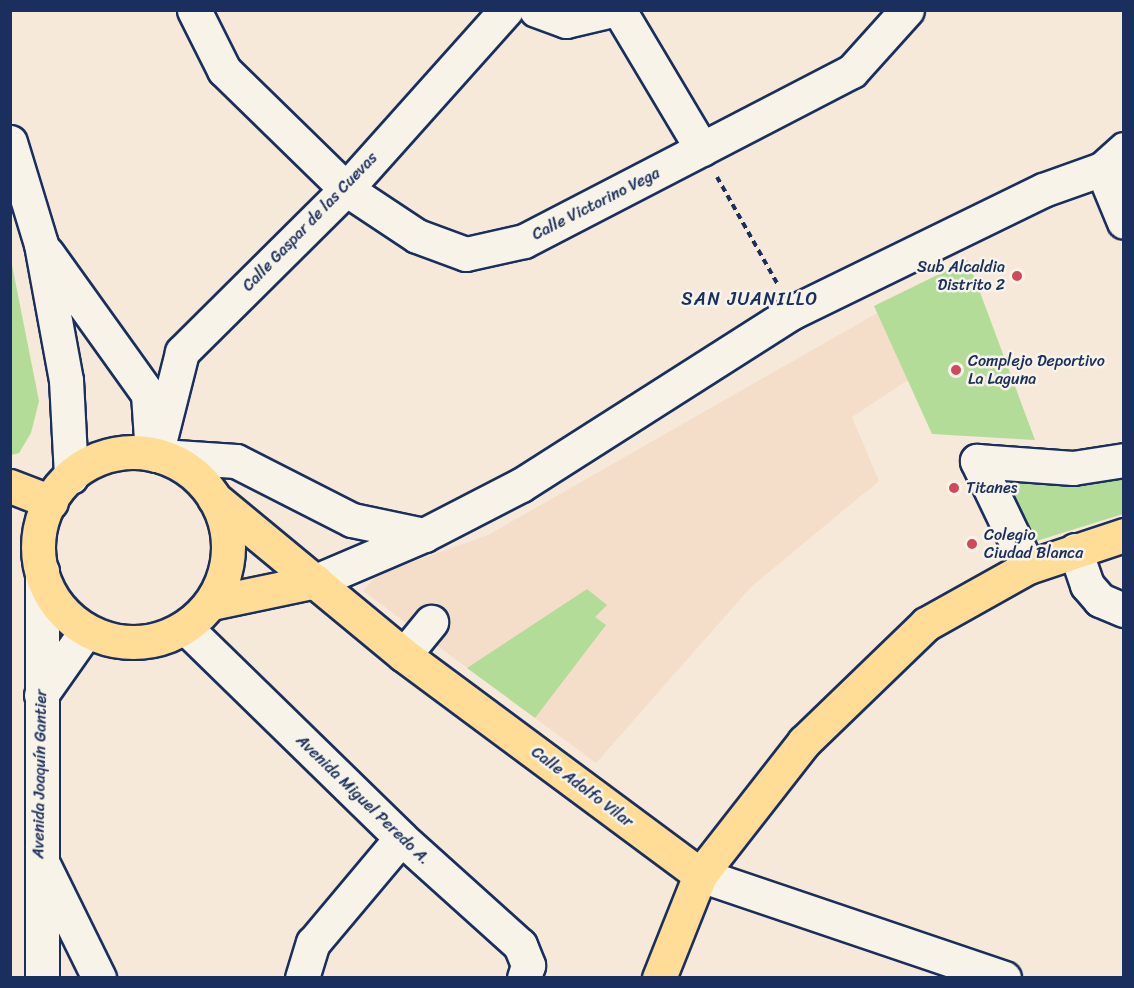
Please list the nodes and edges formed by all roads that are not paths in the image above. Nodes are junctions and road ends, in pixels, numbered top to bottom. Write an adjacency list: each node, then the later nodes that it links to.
1 (194, 10): 10 (street, Calle Victorino Vega)
2 (506, 10): 10 (street, Calle Gaspar de las Cuevas)
3 (536, 10): 4 (street)
4 (612, 10)
5 (619, 10): 8 (street)
6 (907, 10): 8 (street, Calle Victorino Vega)
7 (10, 142): 12 (street)
8 (702, 149): 10 (street, Calle Victorino Vega)
9 (1113, 159): 11 (street); 19 (street)
10 (346, 189): 13 (street, Calle Gaspar de las Cuevas)
11 (1124, 222)
12 (41, 244): 13 (street); 15 (street)
13 (156, 455): 15 (main road); 17 (main road); 19 (street)
14 (1124, 460): 22 (street)
15 (70, 477): 18 (main road)
16 (10, 486): 18 (main road)
17 (214, 498): 24 (main road, Calle Adolfo Vilar); 25 (main road)
18 (51, 502): 23 (main road)
19 (424, 535): 24 (street)
20 (1124, 535): 21 (main road)
21 (1075, 550): 22 (main road); 26 (street)
22 (1028, 567): 34 (main road)
23 (42, 571): 29 (main road); 31 (street, Avenida Joaquín Gantier)
24 (316, 580): 25 (main road); 30 (main road, Calle Adolfo Vilar)
25 (211, 603): 28 (main road)
26 (1124, 610)
27 (431, 622): 30 (street)
28 (185, 627): 29 (main road); 32 (street, Avenida Miguel Peredo A.)
29 (86, 630): 31 (street)
30 (404, 655): 34 (main road, Calle Adolfo Vilar)
31 (41, 694): 33 (street, Avenida Joaquín Gantier)
32 (400, 838): 37 (street); 38 (street, Avenida Miguel Peredo A.)
33 (38, 855): 35 (street, Avenida Joaquín Gantier); 36 (street)
34 (700, 874): 39 (main road); 40 (street, Calle Adolfo Vilar)
35 (42, 978)
36 (99, 978)
37 (302, 978)
38 (524, 978)
39 (659, 978)
40 (1004, 978)

